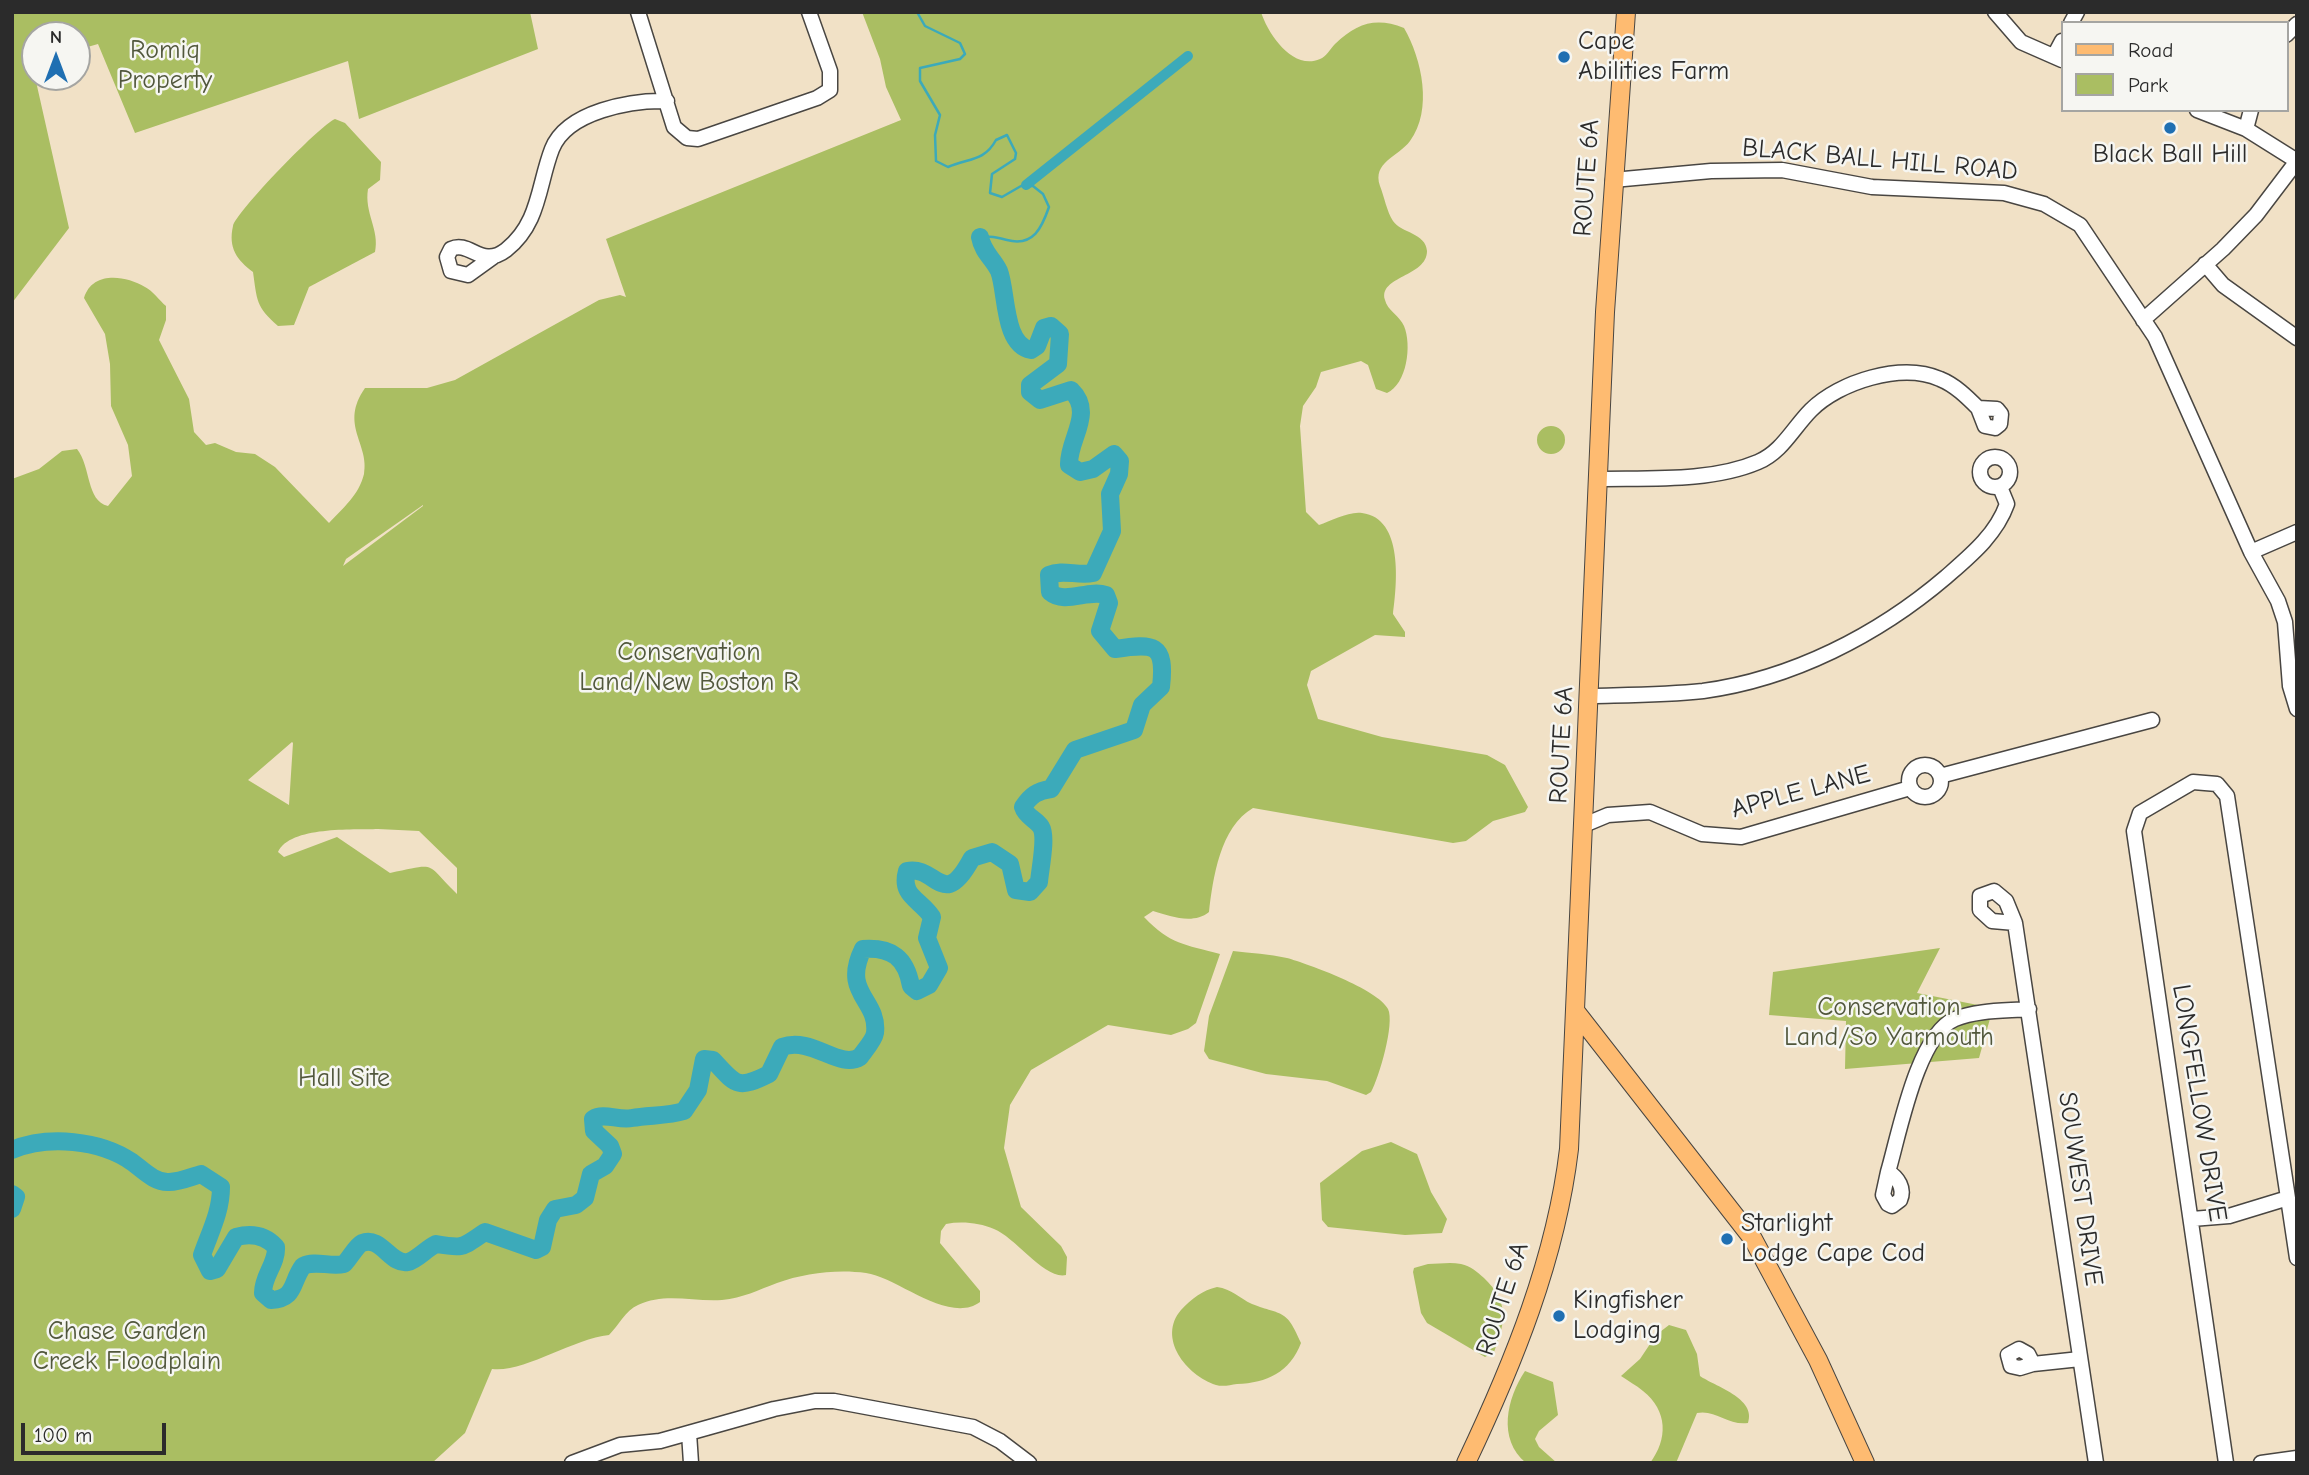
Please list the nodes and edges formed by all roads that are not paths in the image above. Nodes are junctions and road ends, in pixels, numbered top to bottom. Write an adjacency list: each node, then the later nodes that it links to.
1 (638, 12): 6 (street)
2 (809, 12): 6 (street)
3 (1626, 12): 11 (main road, ROUTE 6A)
4 (1995, 12): 5 (street)
5 (2058, 58)
6 (667, 101): 12 (street)
7 (2202, 112): 9 (street)
8 (2250, 112): 9 (street)
9 (2246, 129): 10 (street)
10 (2297, 161): 13 (street)
11 (1613, 180): 14 (street, BLACK BALL HILL ROAD); 17 (main road, ROUTE 6A)
12 (493, 257)
13 (2205, 264): 14 (street); 15 (street)
14 (2143, 320): 20 (street, BLACK BALL HILL ROAD)
15 (2297, 338)
16 (1978, 408): 17 (street)
17 (1599, 479): 22 (main road, ROUTE 6A)
18 (2000, 486): 22 (street)
19 (2297, 532): 20 (street)
20 (2251, 552): 21 (street, BLACK BALL HILL ROAD)
21 (2292, 649): 23 (street, BLACK BALL HILL ROAD)
22 (1591, 696): 27 (main road, ROUTE 6A)
23 (2297, 709)
24 (2152, 720): 25 (street, APPLE LANE)
25 (1940, 776): 26 (street, APPLE LANE); 26 (street, APPLE LANE)
26 (1910, 788): 27 (street, APPLE LANE)
27 (1584, 825): 30 (main road, ROUTE 6A)
28 (2015, 923): 29 (street, SOUWEST DRIVE)
29 (2029, 1009): 31 (street); 35 (street, SOUWEST DRIVE)
30 (1576, 1012): 42 (main road, ROUTE 6A); 43 (main road)
31 (1888, 1172)
32 (2288, 1198): 33 (street); 33 (street, LONGFELLOW DRIVE); 34 (street)
33 (2192, 1219): 45 (street, LONGFELLOW DRIVE)
34 (2297, 1258)
35 (2080, 1359): 36 (street); 44 (street, SOUWEST DRIVE)
36 (2033, 1363)
37 (689, 1433): 39 (street); 40 (street); 41 (street)
38 (2297, 1458): 46 (street)
39 (572, 1463)
40 (691, 1463)
41 (1029, 1463)
42 (1466, 1463)
43 (1865, 1463)
44 (2096, 1463)
45 (2227, 1463)
46 (2260, 1463)

